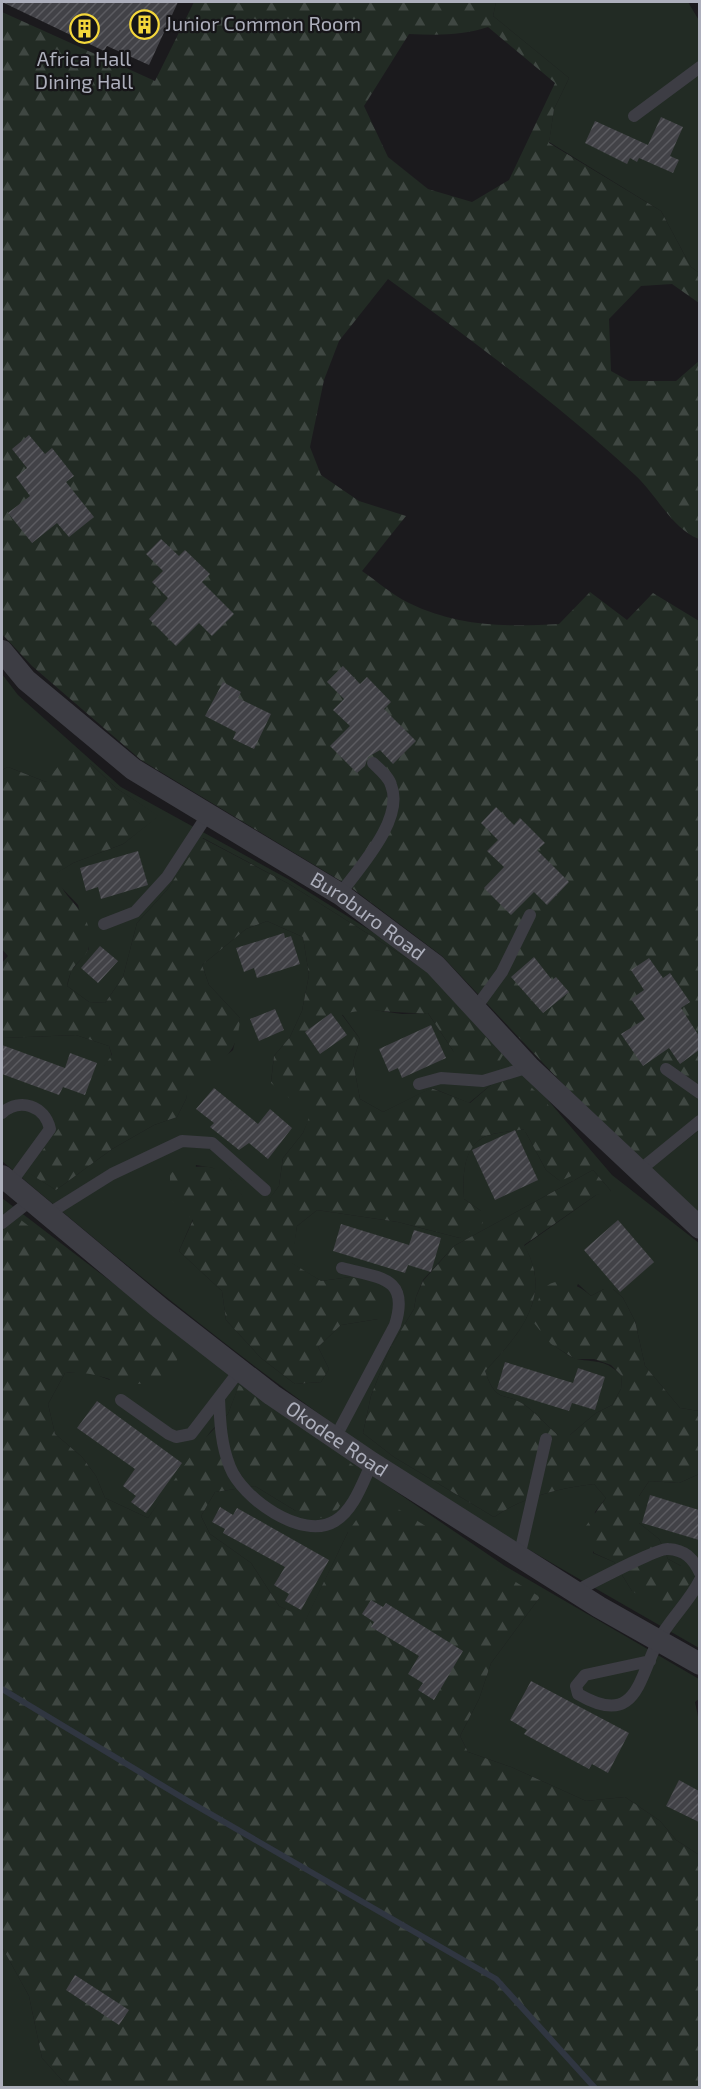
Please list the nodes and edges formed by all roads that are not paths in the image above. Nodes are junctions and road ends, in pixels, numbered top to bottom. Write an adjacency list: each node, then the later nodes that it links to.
1 (699, 67): 2 (lane)
2 (634, 116)
3 (3, 655): 5 (street, Buroburo Road)
4 (374, 763): 6 (lane)
5 (208, 814): 6 (street, Buroburo Road); 8 (lane)
6 (340, 894): 9 (street, Buroburo Road)
7 (530, 915): 9 (lane)
8 (104, 924)
9 (475, 1009): 10 (street, Buroburo Road)
10 (528, 1067): 12 (lane); 16 (street, Buroburo Road)
11 (666, 1069): 13 (lane)
12 (419, 1084)
13 (699, 1093)
14 (2, 1113): 17 (lane)
15 (699, 1120): 16 (lane)
16 (640, 1170): 21 (street, Buroburo Road)
17 (6, 1180): 19 (street, Okodee Road)
18 (265, 1190): 19 (lane)
19 (39, 1208): 20 (lane); 23 (street, Okodee Road)
20 (2, 1223)
21 (699, 1228)
22 (342, 1268): 26 (lane)
23 (240, 1370): 24 (lane); 26 (street, Okodee Road)
24 (219, 1398): 25 (lane); 28 (lane)
25 (121, 1400)
26 (335, 1438): 28 (street, Okodee Road)
27 (546, 1439): 29 (lane)
28 (372, 1463): 29 (street, Okodee Road)
29 (519, 1557): 32 (street, Okodee Road)
30 (699, 1573): 32 (lane)
31 (699, 1580): 33 (lane)
32 (574, 1592): 33 (street, Okodee Road)
33 (654, 1651): 33 (lane); 34 (street, Okodee Road)
34 (699, 1664)

